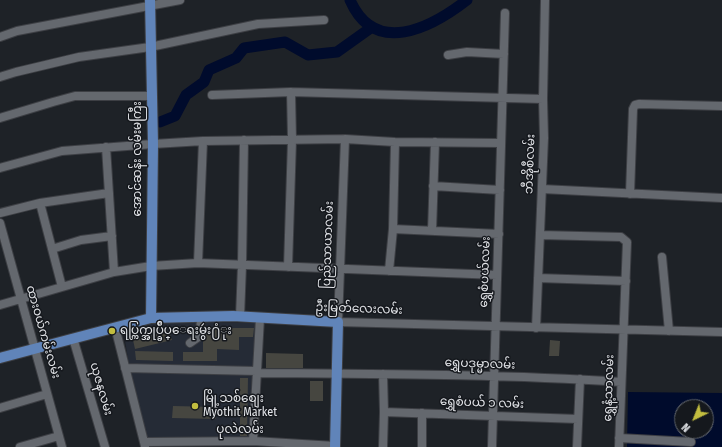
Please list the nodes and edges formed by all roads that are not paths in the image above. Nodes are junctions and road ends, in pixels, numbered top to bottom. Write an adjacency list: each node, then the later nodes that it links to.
1 (180, 0): 3 (street)
2 (546, 0): 15 (street, ဘီအိုစီလမ်း)
3 (150, 2): 6 (street); 7 (main road, အောင်ဆန်း လမ်းမကြီး)
4 (505, 13): 8 (street, ရွှေစံပယ်လမ်း)
5 (324, 20): 7 (street)
6 (0, 37)
7 (150, 47): 10 (street); 13 (main road, အောင်ဆန်း လမ်းမကြီး)
8 (504, 54): 9 (street); 14 (street, ရွှေစံပယ်လမ်း)
9 (448, 55)
10 (0, 77)
11 (291, 92): 12 (street); 14 (street); 20 (street)
12 (212, 95)
13 (151, 96): 17 (street); 24 (main road, အောင်ဆန်း လမ်းမကြီး)
14 (503, 98): 15 (street); 25 (street, ရွှေစံပယ်လမ်း)
15 (543, 99): 30 (street, ဘီအိုစီလမ်း)
16 (722, 106): 32 (street)
17 (0, 118)
18 (345, 139): 20 (street); 22 (street); 50 (street, ပြည်သာယာလမ်း)
19 (244, 140): 20 (street); 21 (street); 47 (street)
20 (292, 140): 49 (street)
21 (203, 141): 24 (street); 46 (street)
22 (395, 142): 23 (street); 37 (street)
23 (435, 142): 25 (street); 28 (street)
24 (153, 144): 26 (street); 48 (main road, အောင်ဆန်း လမ်းမကြီး)
25 (501, 144): 29 (street, ရွှေစံပယ်လမ်း)
26 (106, 147): 27 (street); 31 (street)
27 (0, 168)
28 (433, 186): 29 (street); 38 (street)
29 (500, 190): 39 (street, ရွှေစံပယ်လမ်း)
30 (542, 190): 32 (street); 40 (street, ဘီအိုစီလမ်း)
31 (109, 193): 34 (street); 41 (street)
32 (630, 194): 33 (street)
33 (722, 198)
34 (40, 203): 35 (street); 42 (street)
35 (0, 213)
36 (0, 223): 43 (street, ထားဝယ်ကမ်းလမ်း)
37 (393, 229): 38 (street); 52 (street)
38 (432, 230): 39 (street)
39 (499, 234): 53 (street, ရွှေစံပယ်လမ်း)
40 (540, 235): 54 (street, ဘီအိုစီလမ်း); 55 (street, ရွှေနံ့သာလမ်း)
41 (112, 236): 42 (street); 51 (street)
42 (52, 249): 56 (street)
43 (9, 256): 45 (street); 57 (street, ထားဝယ်ကမ်းလမ်း)
44 (662, 257): 68 (street)
45 (0, 258)
46 (198, 263): 47 (street); 48 (street)
47 (242, 265): 49 (street); 60 (street)
48 (151, 266): 51 (street); 61 (main road, အောင်ဆန်း လမ်းမကြီး)
49 (288, 267): 50 (street)
50 (341, 270): 52 (street); 63 (street, ပြည်သာယာလမ်း)
51 (114, 272): 56 (street)
52 (390, 272): 53 (street)
53 (497, 275): 64 (street, ရွှေစံပယ်လမ်း)
54 (538, 278): 55 (street); 66 (street, ဘီအိုစီလမ်း)
55 (626, 281): 67 (street, ရွှေနံ့သာလမ်း)
56 (62, 287): 57 (street)
57 (21, 299): 58 (street); 72 (street, ထားဝယ်ကမ်းလမ်း)
58 (0, 305)
59 (201, 317): 60 (main road, ဦးမြတ်လေးလမ်း); 61 (main road, ဦးမြတ်လေးလမ်း); 71 (street)
60 (240, 317): 62 (main road, ဦးမြတ်လေးလမ်း)
61 (151, 318): 65 (main road, ဦးမြတ်လေးလမ်း)
62 (260, 318): 63 (main road, ဦးမြတ်လေးလမ်း); 75 (street)
63 (338, 322): 64 (street, ဦးမြတ်လေးလမ်း); 76 (main road, ပြည်သာယာလမ်း)
64 (496, 325): 66 (street, ဦးမြတ်လေးလမ်း); 78 (street, ရွှေစံပယ်လမ်း)
65 (115, 327): 70 (main road, ဦးမြတ်လေးလမ်း); 74 (street)
66 (536, 328): 67 (street, ဦးမြတ်လေးလမ်း)
67 (624, 330): 68 (street, ဦးမြတ်လေးလမ်း); 80 (street, ရွှေနံ့သာလမ်း)
68 (669, 331): 69 (street, ဦးမြတ်လေးလမ်း)
69 (722, 332)
70 (73, 338): 72 (main road, ဦးမြတ်လေးလမ်း); 95 (street, ယုဇနလမ်း)
71 (190, 343)
72 (35, 348): 73 (main road, ဦးမြတ်လေးလမ်း); 81 (street, ထားဝယ်ကမ်းလမ်း)
73 (0, 358)
74 (125, 368): 75 (street, ရွှေပဒုမ္မာလမ်း); 91 (street)
75 (257, 372): 76 (street, ရွှေပဒုမ္မာလမ်း); 88 (street)
76 (337, 374): 77 (street, ရွှေပဒုမ္မာလမ်း); 92 (main road, ပြည်သာယာလမ်း)
77 (383, 374): 78 (street, ရွှေပဒုမ္မာလမ်း); 83 (street)
78 (494, 376): 79 (street, ရွှေပဒုမ္မာလမ်း); 85 (street, ရွှေစံပယ်လမ်း)
79 (580, 379): 80 (street, ရွှေပဒုမ္မာလမ်း); 86 (street)
80 (621, 382): 90 (street, ရွှေနံ့သာလမ်း)
81 (48, 394): 82 (street); 87 (street, ထားဝယ်ကမ်းလမ်း)
82 (0, 408)
83 (384, 412): 84 (street, ရွှေစံပယ် ၁ လမ်း); 96 (street)
84 (422, 413): 85 (street, ရွှေစံပယ် ၁ လမ်း); 97 (street)
85 (493, 415): 86 (street, ရွှေစံပယ် ၁ လမ်း); 98 (street, ရွှေစံပယ်လမ်း)
86 (578, 419): 99 (street)
87 (59, 436): 93 (street); 94 (street, ထားဝယ်ကမ်းလမ်း)
88 (253, 441): 91 (street, ပုလဲလမ်း); 92 (street, ပုလဲလမ်း)
89 (691, 442): 90 (street)
90 (619, 443)
91 (145, 445)
92 (335, 446)
93 (20, 447)
94 (62, 447)
95 (105, 447)
96 (383, 447)
97 (422, 447)
98 (492, 447)
99 (577, 447)

